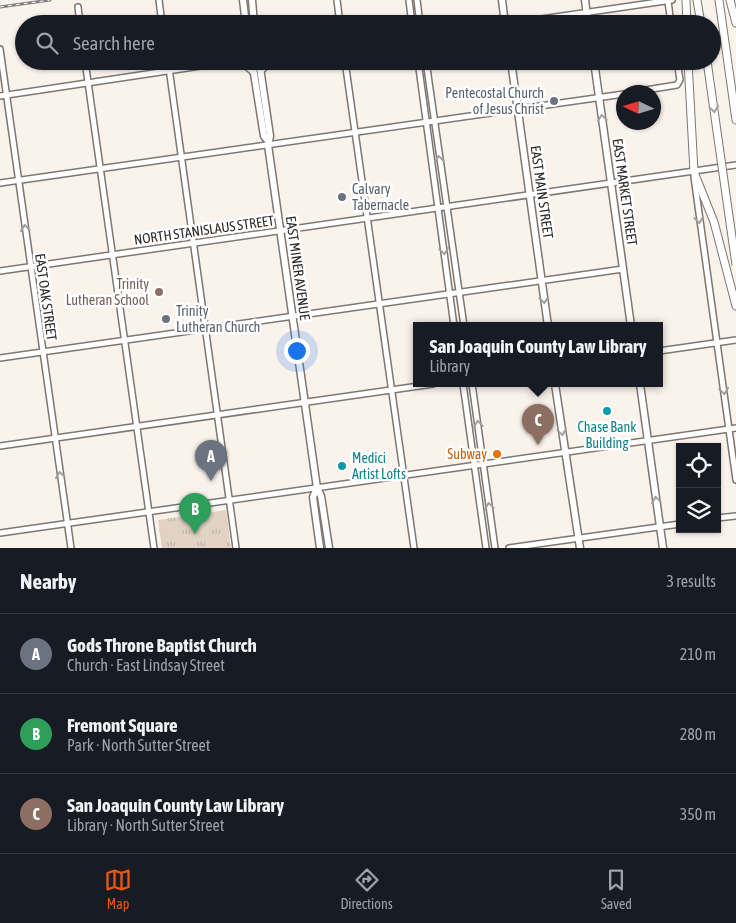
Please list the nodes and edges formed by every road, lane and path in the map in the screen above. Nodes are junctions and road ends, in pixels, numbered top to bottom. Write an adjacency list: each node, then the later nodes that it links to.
1 (159, 0): 17 (street)
2 (243, 0): 18 (main road)
3 (252, 0): 19 (main road)
4 (336, 0): 20 (street)
5 (409, 0): 21 (street)
6 (417, 0): 22 (street)
7 (502, 0): 23 (main road)
8 (585, 0): 15 (main road)
9 (670, 0): 15 (street); 26 (street)
10 (686, 0): 27 (highway)
11 (697, 0): 28 (highway)
12 (719, 0): 51 (highway)
13 (730, 0): 29 (highway)
14 (78, 7): 16 (street)
15 (587, 12): 24 (street); 25 (main road)
16 (79, 15)
17 (161, 15)
18 (245, 15)
19 (253, 15)
20 (338, 15)
21 (411, 15)
22 (419, 15)
23 (504, 15)
24 (567, 15)
25 (587, 15)
26 (671, 15)
27 (687, 15)
28 (700, 15)
29 (736, 23)
30 (0, 49): 48 (street, EAST OAK STREET)
31 (86, 70): 45 (street)
32 (176, 70): 43 (street)
33 (253, 70): 44 (street)
34 (259, 70): 44 (street)
35 (346, 70): 54 (street)
36 (419, 70): 53 (street)
37 (427, 70): 52 (street)
38 (512, 70): 50 (main road, EAST MAIN STREET)
39 (595, 70): 49 (main road, EAST MARKET STREET)
40 (678, 70): 46 (street)
41 (688, 70): 59 (highway)
42 (707, 70): 70 (highway, one-way to 70, bridge)
43 (169, 71): 45 (street); 56 (street)
44 (257, 72): 55 (main road, EAST MINER AVENUE)
45 (87, 83): 48 (street); 58 (street)
46 (661, 88)
47 (616, 95): 49 (street)
48 (3, 96): 60 (street, EAST OAK STREET)
49 (599, 98): 50 (street); 62 (main road, EAST MARKET STREET, one-way to 49)
50 (518, 109): 52 (street); 63 (main road, EAST MAIN STREET)
51 (736, 120)
52 (434, 121): 53 (street); 64 (street, one-way to 52)
53 (427, 122): 54 (street); 65 (street)
54 (355, 132): 55 (street); 66 (street)
55 (268, 143): 56 (street); 67 (main road, EAST MINER AVENUE)
56 (181, 157): 58 (street); 68 (street)
57 (736, 166): 59 (street, NORTH STANISLAUS STREET)
58 (100, 169): 60 (street); 69 (street)
59 (694, 172): 62 (street, NORTH STANISLAUS STREET); 78 (highway); 87 (street, one-way to 87)
60 (19, 180): 61 (street); 71 (street, EAST OAK STREET, one-way to 60)
61 (0, 183)
62 (611, 184): 63 (street, NORTH STANISLAUS STREET); 72 (main road, EAST MARKET STREET)
63 (529, 194): 64 (street, NORTH STANISLAUS STREET); 74 (main road, EAST MAIN STREET)
64 (447, 207): 65 (street, NORTH STANISLAUS STREET); 75 (street)
65 (437, 208): 66 (street, NORTH STANISLAUS STREET); 76 (street, one-way to 76)
66 (367, 218): 67 (street, NORTH STANISLAUS STREET); 77 (street)
67 (280, 230): 68 (street, NORTH STANISLAUS STREET); 79 (main road, EAST MINER AVENUE)
68 (193, 243): 69 (street, NORTH STANISLAUS STREET); 84 (street)
69 (112, 254): 71 (street, NORTH STANISLAUS STREET); 85 (street)
70 (736, 265)
71 (30, 267): 73 (street, NORTH STANISLAUS STREET); 89 (street, EAST OAK STREET)
72 (623, 269): 74 (street); 83 (main road, EAST MARKET STREET)
73 (0, 271)
74 (542, 281): 75 (street); 82 (main road, EAST MAIN STREET, one-way to 82)
75 (459, 292): 76 (street); 81 (street)
76 (450, 294): 77 (street); 80 (street)
77 (380, 304): 79 (street); 96 (street)
78 (736, 306)
79 (292, 316): 84 (street); 97 (main road, EAST MINER AVENUE)
80 (454, 322)
81 (463, 322)
82 (547, 322)
83 (630, 322)
84 (205, 329): 85 (street); 98 (street)
85 (124, 340): 89 (street); 99 (street)
86 (736, 340): 87 (street)
87 (717, 343): 88 (street); 101 (street, one-way to 101)
88 (663, 350)
89 (43, 352): 90 (street); 102 (street, EAST OAK STREET)
90 (0, 358)
91 (413, 387): 96 (street)
92 (463, 387): 107 (street)
93 (472, 387): 106 (street, one-way to 93)
94 (555, 387): 105 (main road, one-way to 105)
95 (640, 387): 103 (main road)
96 (392, 390): 97 (street); 108 (street)
97 (304, 402): 98 (street); 110 (main road, EAST MINER AVENUE)
98 (217, 415): 99 (street); 111 (street)
99 (136, 426): 102 (street); 112 (street)
100 (736, 428): 101 (street)
101 (729, 429): 103 (street); 109 (street)
102 (55, 438): 104 (street); 115 (street, EAST OAK STREET, one-way to 102)
103 (648, 441): 105 (street); 117 (main road, one-way to 103)
104 (0, 446)
105 (565, 453): 106 (street); 120 (main road)
106 (483, 464): 107 (street); 128 (street, one-way to 106)
107 (474, 465): 108 (street); 127 (street)
108 (404, 476): 110 (street); 126 (street)
109 (736, 480)
110 (317, 488): 111 (street); 119 (main road, EAST MINER AVENUE); 125 (main road, EAST MINER AVENUE)
111 (229, 501): 112 (street); 123 (street)
112 (149, 512): 115 (street); 122 (street)
113 (736, 516): 114 (street)
114 (721, 518)
115 (68, 524): 118 (street); 121 (street, EAST OAK STREET)
116 (676, 524): 117 (street)
117 (660, 526): 120 (street); 131 (main road)
118 (0, 533)
119 (321, 536): 124 (main road, EAST MINER AVENUE); 125 (main road)
120 (579, 538): 129 (street); 130 (main road)
121 (71, 548)
122 (154, 548)
123 (236, 548)
124 (320, 548)
125 (329, 548)
126 (414, 548)
127 (486, 548)
128 (495, 548)
129 (509, 548)
130 (580, 548)
131 (663, 548)

